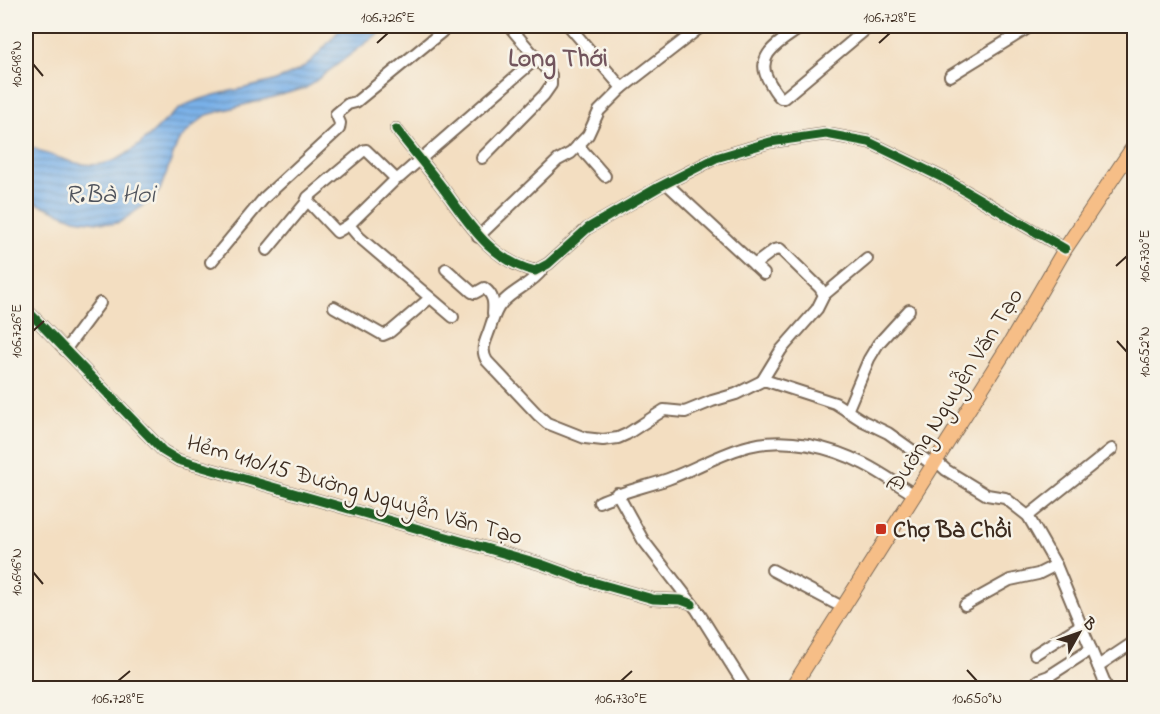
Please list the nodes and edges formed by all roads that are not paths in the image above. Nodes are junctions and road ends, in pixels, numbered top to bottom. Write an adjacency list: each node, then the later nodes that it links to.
1 (449, 26): 25 (street)
2 (509, 26): 8 (street)
3 (570, 26): 10 (street)
4 (702, 26): 10 (street)
5 (803, 26): 6 (street)
6 (870, 26)
7 (1024, 27): 9 (street)
8 (537, 58): 14 (street); 15 (street)
9 (950, 76)
10 (622, 88): 12 (street)
11 (396, 129): 15 (street)
12 (578, 145): 16 (street); 21 (street)
13 (1134, 146): 22 (main road, Đường Nguyễn Văn Tạo)
14 (482, 158)
15 (420, 159): 17 (street); 21 (street)
16 (604, 176)
17 (396, 179): 19 (street); 20 (street)
18 (667, 184): 22 (street); 26 (street); 27 (street)
19 (307, 200): 20 (street); 23 (street)
20 (349, 225): 31 (street)
21 (478, 237): 27 (street)
22 (1065, 249): 42 (main road, Đường Nguyễn Văn Tạo)
23 (267, 250)
24 (867, 259): 30 (street)
25 (211, 262)
26 (754, 265): 29 (street); 30 (street)
27 (544, 267): 37 (street)
28 (446, 269): 37 (street)
29 (764, 274)
30 (824, 295): 39 (street)
31 (430, 298): 33 (street); 36 (street)
32 (100, 303): 38 (street)
33 (334, 307)
34 (26, 309): 38 (street, Hẻm 410/15 Đường Nguyễn Văn Tạo)
35 (909, 310): 40 (street)
36 (453, 317)
37 (493, 320): 39 (street)
38 (65, 350): 49 (street, Hẻm 410/15 Đường Nguyễn Văn Tạo)
39 (762, 381): 40 (street)
40 (847, 411): 42 (street)
41 (1112, 449): 46 (street)
42 (934, 463): 44 (main road, Đường Nguyễn Văn Tạo); 46 (street)
43 (617, 493): 44 (street); 45 (street); 49 (street)
44 (915, 495): 51 (main road, Đường Nguyễn Văn Tạo)
45 (598, 502)
46 (1028, 516): 47 (street)
47 (1056, 565): 50 (street); 52 (street)
48 (772, 570): 51 (street)
49 (692, 604): 58 (street)
50 (965, 605)
51 (844, 608): 59 (main road, Đường Nguyễn Văn Tạo)
52 (1081, 625): 54 (street); 55 (street)
53 (1134, 642): 56 (street)
54 (1091, 649): 56 (street); 57 (street)
55 (1035, 654)
56 (1098, 666): 60 (street)
57 (1038, 680)
58 (746, 688)
59 (792, 688)
60 (1107, 688)

